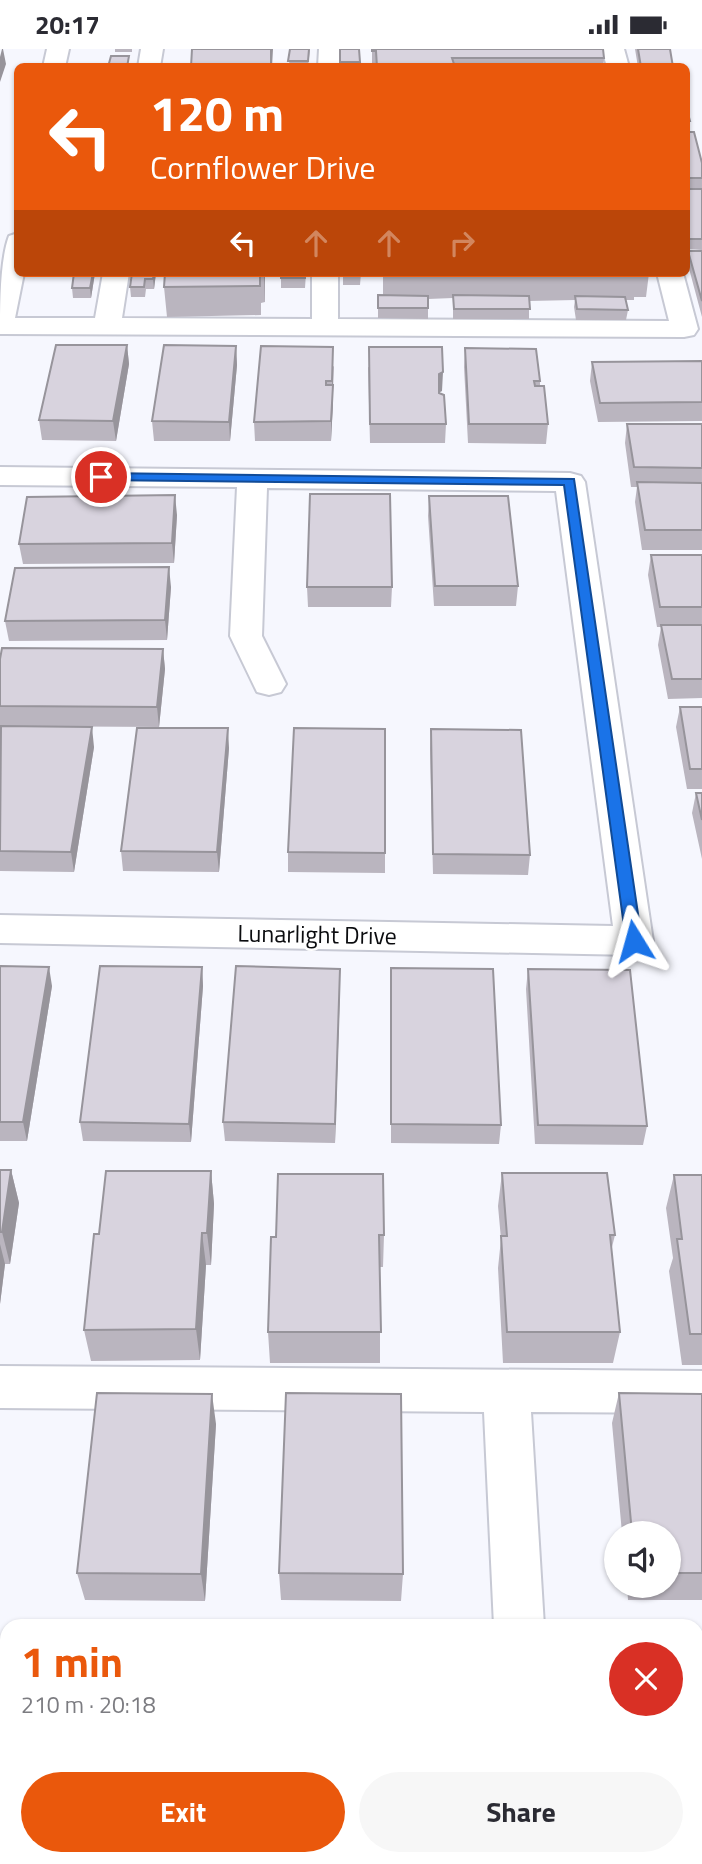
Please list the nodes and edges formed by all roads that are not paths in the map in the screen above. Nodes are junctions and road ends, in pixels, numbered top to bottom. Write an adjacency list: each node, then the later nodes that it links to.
1 (10, 257): 5 (street)
2 (115, 277): 6 (street)
3 (325, 277): 7 (street)
4 (671, 277): 7 (street)
5 (0, 325): 6 (street)
6 (107, 326): 7 (street)
7 (325, 329)
8 (0, 476): 9 (street)
9 (252, 478): 10 (street); 11 (street, Lunarlight Drive)
10 (269, 684)
11 (0, 929)
12 (0, 1387): 13 (street)
13 (506, 1391): 14 (street); 15 (street)
14 (702, 1392)
15 (519, 1619)

